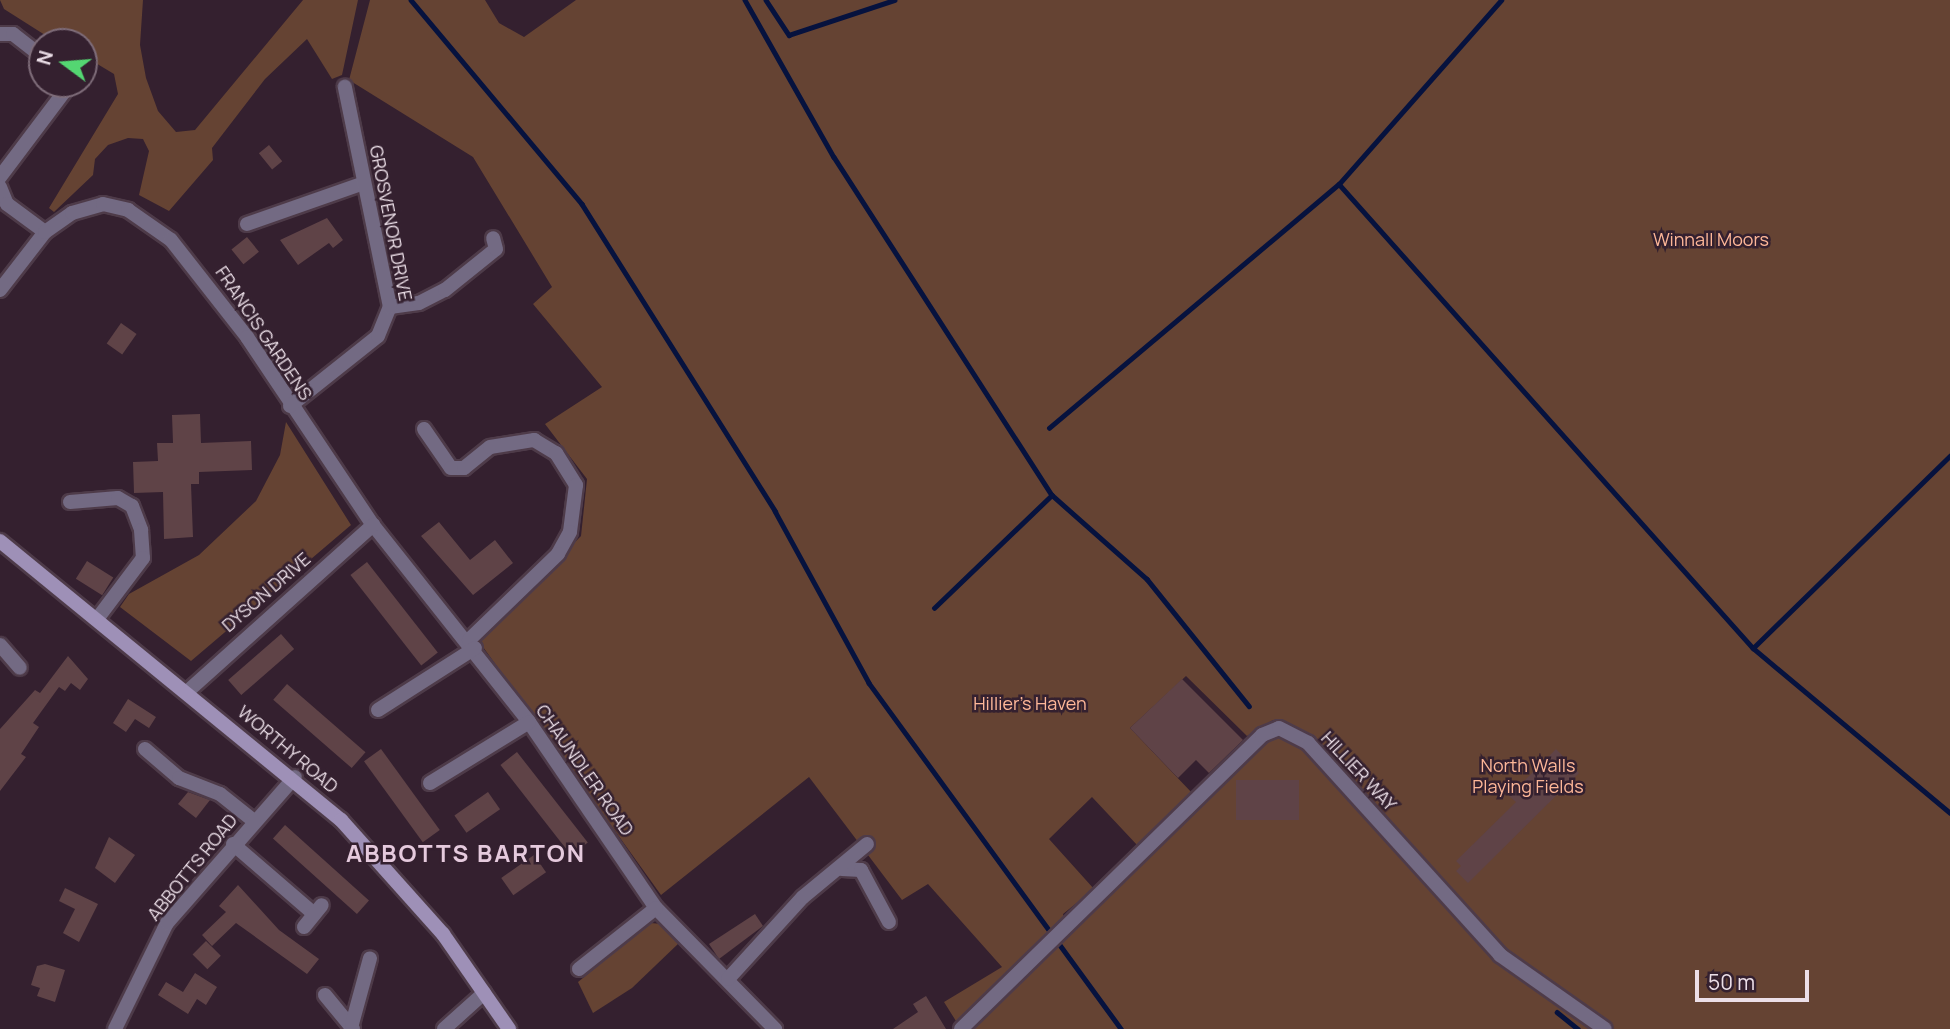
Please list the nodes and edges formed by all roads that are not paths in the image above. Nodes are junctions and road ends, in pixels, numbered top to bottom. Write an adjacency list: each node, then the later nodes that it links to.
1 (0, 34): 2 (street)
2 (28, 46)
3 (345, 88): 6 (street, GROSVENOR DRIVE)
4 (59, 98): 5 (street)
5 (0, 177)
6 (364, 183): 9 (street); 13 (street, GROSVENOR DRIVE)
7 (0, 187): 8 (street)
8 (3, 208): 10 (street)
9 (247, 224)
10 (45, 232): 12 (street, FRANCIS GARDENS); 14 (street, FRANCIS GARDENS)
11 (493, 237): 13 (street)
12 (0, 290)
13 (390, 307): 14 (street, GROSVENOR DRIVE)
14 (290, 405): 17 (street, FRANCIS GARDENS)
15 (424, 429): 20 (street)
16 (70, 502): 19 (street)
17 (373, 525): 20 (street, CHAUNDLER ROAD); 23 (street, DYSON DRIVE)
18 (0, 541): 19 (main road, WORTHY ROAD)
19 (97, 619): 23 (main road, WORTHY ROAD)
20 (472, 644): 24 (street); 25 (street, CHAUNDLER ROAD)
21 (2, 654): 22 (street)
22 (20, 668)
23 (188, 691): 27 (main road, WORTHY ROAD)
24 (378, 710)
25 (529, 722): 28 (street); 33 (street, CHAUNDLER ROAD)
26 (145, 749): 29 (street)
27 (295, 777): 29 (street, ABBOTTS ROAD); 39 (main road, WORTHY ROAD)
28 (430, 783)
29 (254, 821): 30 (street, ABBOTTS ROAD)
30 (233, 844): 35 (street); 42 (street, ABBOTTS ROAD)
31 (867, 844): 32 (street)
32 (842, 869): 34 (street); 38 (street)
33 (656, 908): 37 (street); 38 (street, CHAUNDLER ROAD)
34 (889, 922)
35 (304, 927)
36 (370, 958): 41 (street)
37 (579, 969)
38 (728, 979): 45 (street, CHAUNDLER ROAD)
39 (484, 993): 43 (street); 44 (main road, WORTHY ROAD)
40 (325, 995): 41 (street)
41 (352, 1026)
42 (115, 1029)
43 (444, 1029)
44 (509, 1029)
45 (775, 1029)
46 (961, 1029): 47 (street, HILLIER WAY)
47 (1605, 1029)

